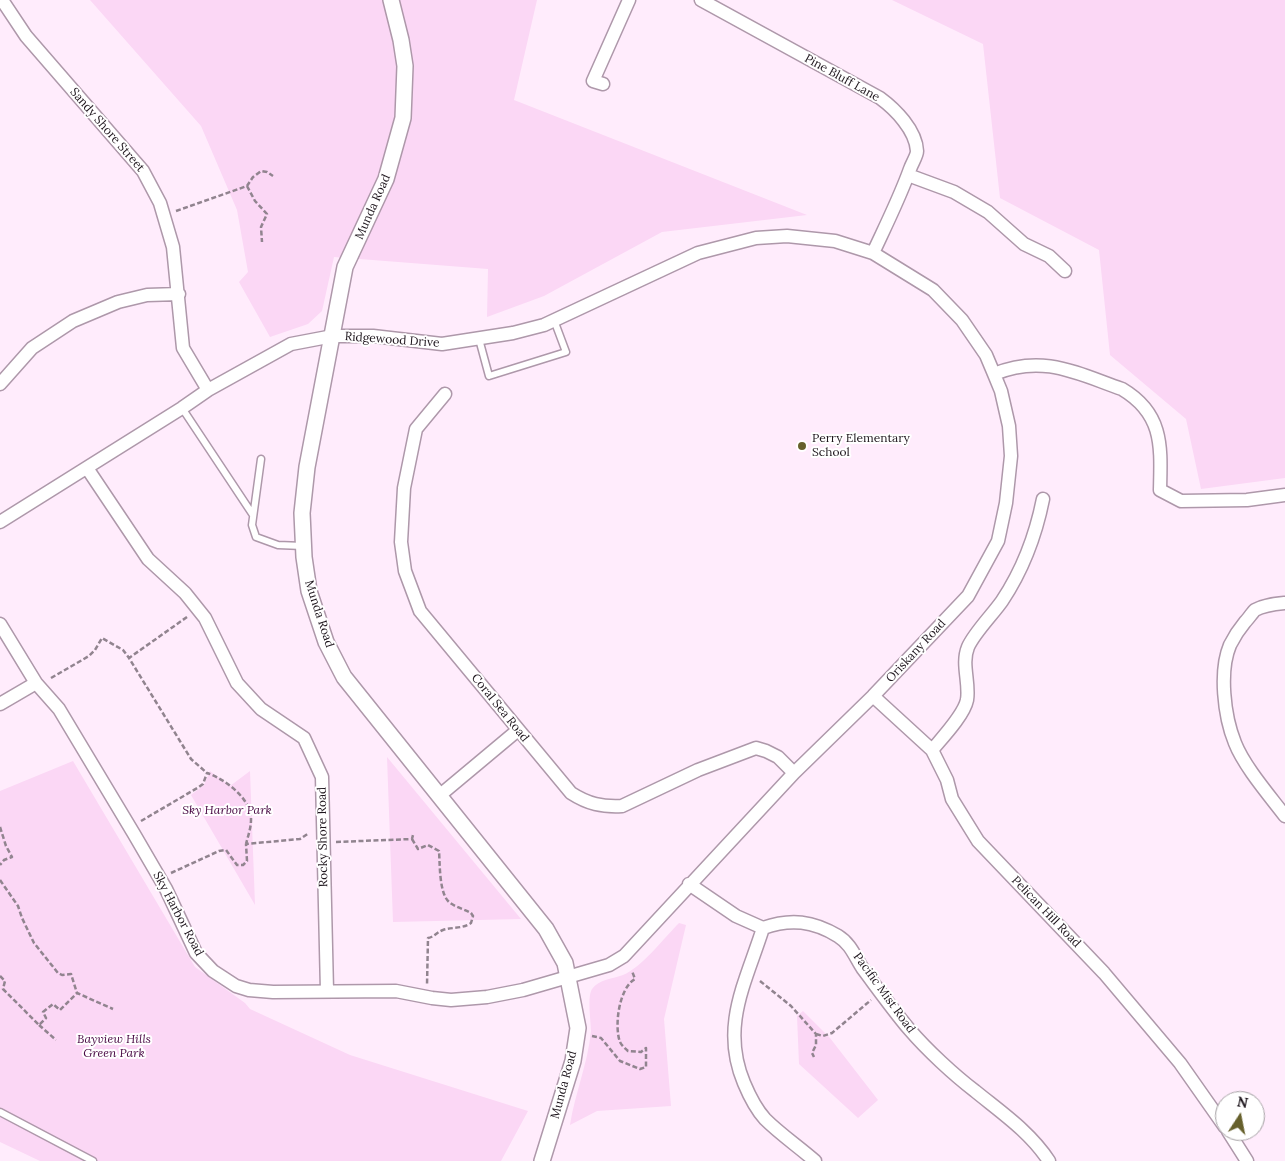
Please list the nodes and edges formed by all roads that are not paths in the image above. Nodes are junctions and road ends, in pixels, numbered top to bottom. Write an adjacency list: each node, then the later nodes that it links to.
1 (2, 0): 9 (street, Sandy Shore Street)
2 (391, 0): 11 (street, Munda Road)
3 (629, 0): 5 (street)
4 (701, 0): 6 (street, Pine Bluff Lane)
5 (603, 84)
6 (908, 176): 7 (street, Pine Bluff Lane); 8 (street)
7 (873, 253): 10 (street, Ridgewood Drive); 13 (street, Oriskany Road)
8 (1065, 271)
9 (178, 294): 14 (street); 15 (street, Sandy Shore Street)
10 (554, 320): 12 (street, Ridgewood Drive); 12 (lane)
11 (333, 336): 12 (street, Ridgewood Drive); 15 (street, Ridgewood Drive); 24 (street, Munda Road)
12 (479, 339)
13 (994, 374): 20 (street); 28 (street, Oriskany Road)
14 (0, 384)
15 (208, 390): 17 (street, Ridgewood Drive)
16 (445, 394): 30 (street, Coral Sea Road)
17 (182, 408): 19 (street, Ridgewood Drive); 22 (lane)
18 (261, 459): 22 (lane)
19 (87, 468): 23 (street, Ridgewood Drive); 38 (street, Rocky Shore Road)
20 (1285, 495)
21 (1043, 499): 31 (street)
22 (253, 515): 24 (lane)
23 (0, 522)
24 (303, 546): 33 (street, Munda Road)
25 (1285, 603): 34 (street)
26 (0, 624): 27 (street, Sky Harbor Road)
27 (36, 683): 29 (street); 38 (street, Sky Harbor Road)
28 (874, 696): 31 (street, Pelican Hill Road); 32 (street, Oriskany Road)
29 (0, 704)
30 (518, 730): 32 (street, Coral Sea Road); 33 (street)
31 (932, 750): 40 (street, Pelican Hill Road)
32 (794, 773): 35 (street, Oriskany Road)
33 (439, 796): 37 (street, Munda Road)
34 (1285, 816)
35 (689, 884): 36 (street); 37 (street, Oriskany Road)
36 (763, 928): 44 (street); 45 (street, Pacific Mist Road)
37 (568, 977): 38 (street, Sky Harbor Road); 43 (street, Munda Road)
38 (327, 991)
39 (0, 1112): 42 (lane)
40 (1215, 1113)
41 (1234, 1141): 46 (street)
42 (93, 1161)
43 (542, 1161)
44 (815, 1161)
45 (1049, 1161)
46 (1247, 1161)

